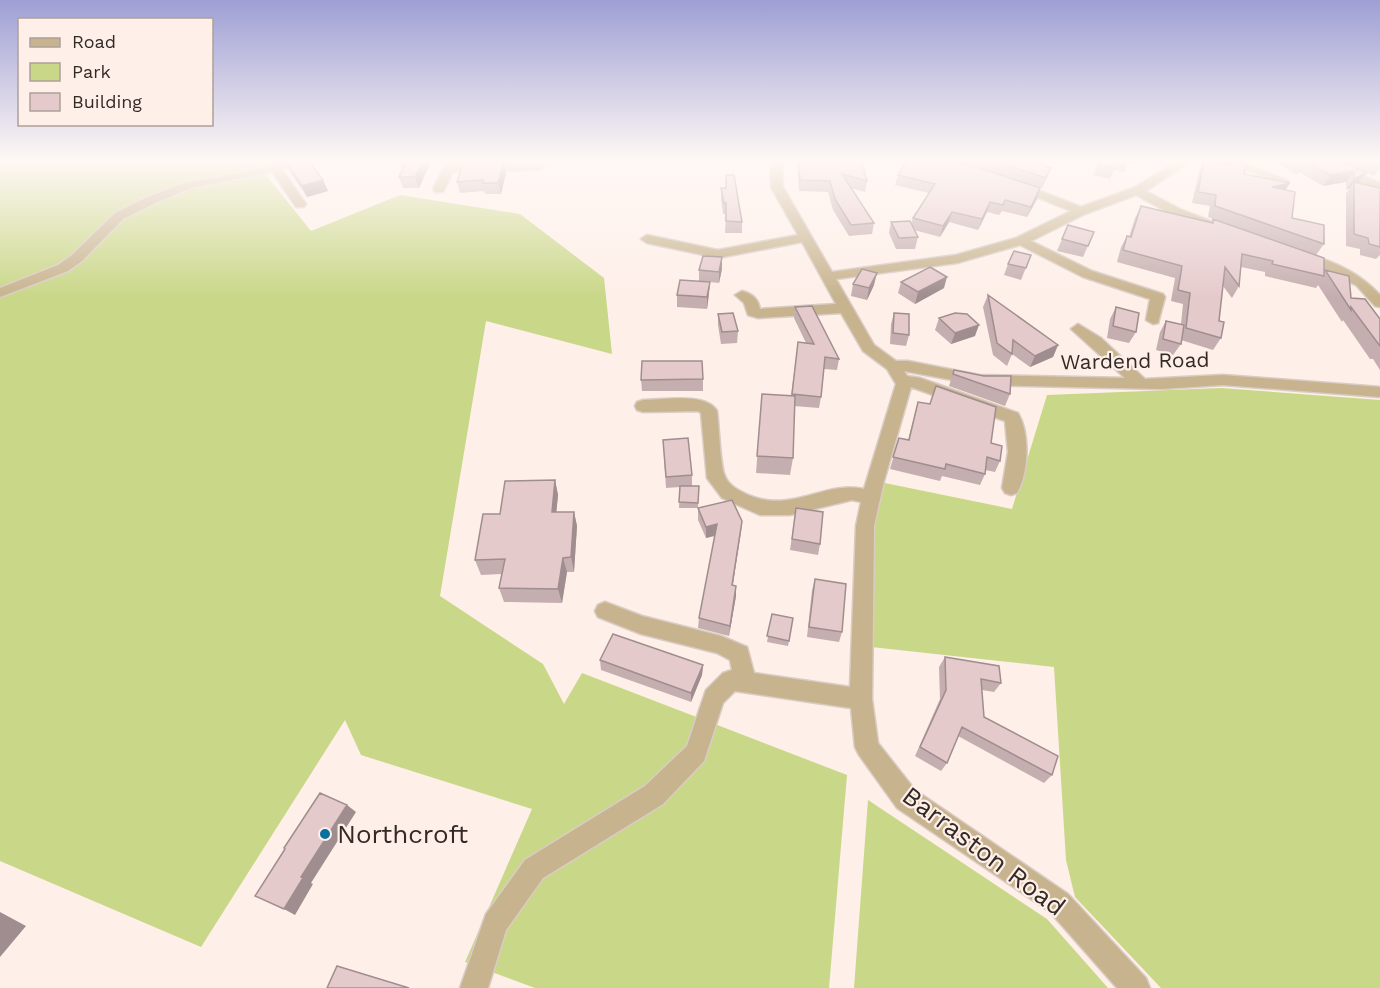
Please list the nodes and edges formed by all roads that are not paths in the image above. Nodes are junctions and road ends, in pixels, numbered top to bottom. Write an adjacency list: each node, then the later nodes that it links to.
1 (141, 205): 13 (street)
2 (788, 205): 8 (street)
3 (1066, 205): 6 (street)
4 (1098, 205): 6 (street)
5 (1163, 205): 7 (street)
6 (1081, 211): 10 (street)
7 (1234, 234)
8 (807, 237): 9 (street); 12 (street)
9 (647, 239)
10 (1021, 241): 12 (street); 17 (street)
11 (1289, 252): 15 (street)
12 (829, 276): 16 (street)
13 (0, 294)
14 (742, 296): 16 (street)
15 (1380, 303)
16 (847, 308): 19 (street)
17 (1153, 320)
18 (1078, 329): 21 (street)
19 (893, 366): 20 (street); 21 (street, Wardend Road)
20 (903, 381): 24 (street); 25 (street, Barraston Road)
21 (1141, 384): 22 (street, Wardend Road)
22 (1380, 392)
23 (643, 405): 25 (street)
24 (1011, 488)
25 (871, 497): 28 (street, Barraston Road)
26 (605, 611): 27 (street)
27 (745, 682): 28 (street); 29 (street)
28 (861, 699): 30 (street, Barraston Road)
29 (474, 988)
30 (1136, 988)

